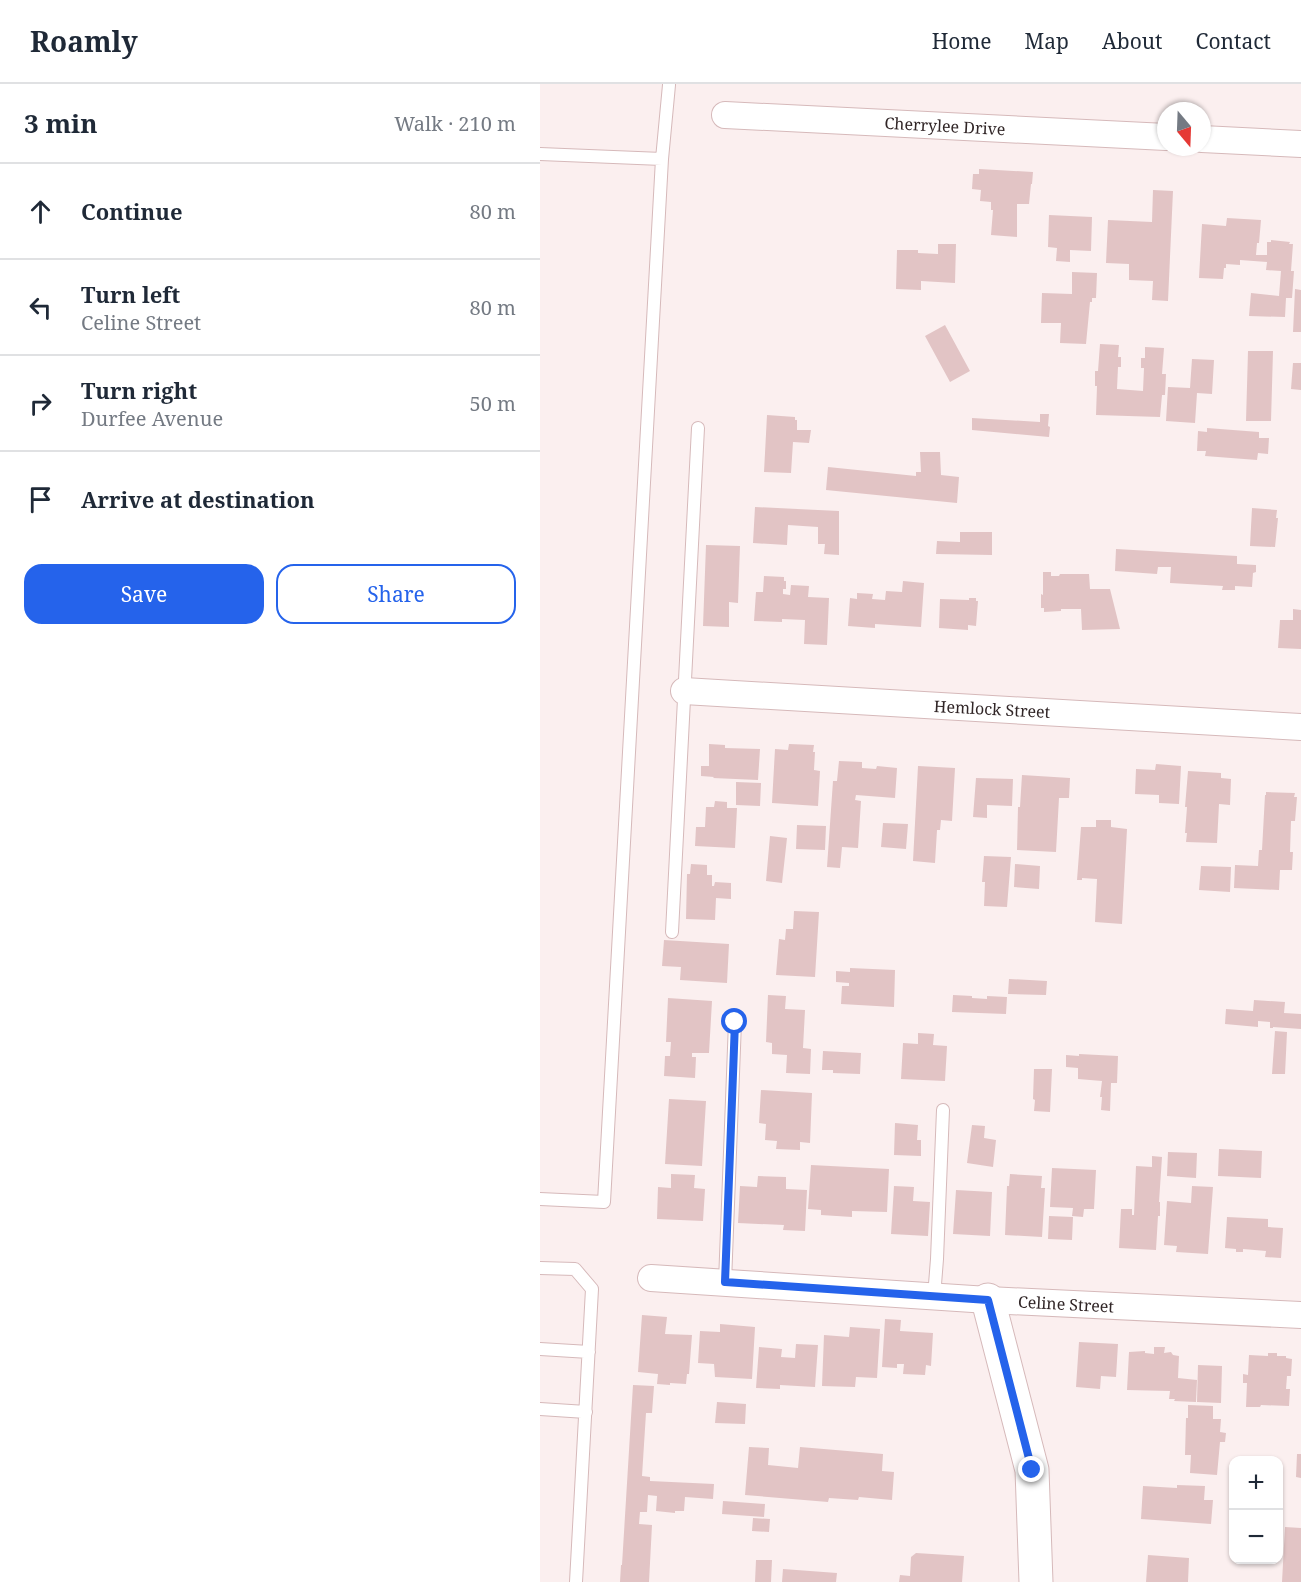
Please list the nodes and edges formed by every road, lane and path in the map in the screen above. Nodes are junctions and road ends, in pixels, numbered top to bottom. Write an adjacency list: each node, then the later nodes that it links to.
1 (658, 84): 2 (lane)
2 (669, 84): 8 (lane)
3 (725, 115): 4 (street, Cherrylee Drive)
4 (1157, 137)
5 (1211, 139): 6 (street)
6 (1301, 144)
7 (540, 153): 8 (lane)
8 (662, 159): 15 (lane)
9 (698, 428): 10 (lane)
10 (684, 691): 11 (street, Hemlock Street); 12 (lane)
11 (1301, 727)
12 (672, 932)
13 (735, 1022): 18 (lane)
14 (943, 1110): 19 (lane)
15 (540, 1199)
16 (540, 1268): 23 (lane)
17 (651, 1278): 18 (street, Celine Street)
18 (725, 1282): 19 (street, Celine Street)
19 (934, 1296): 20 (street, Celine Street)
20 (988, 1300): 21 (street, Celine Street); 27 (street)
21 (1301, 1315)
22 (540, 1349): 23 (lane)
23 (589, 1352): 25 (lane)
24 (540, 1409): 25 (lane)
25 (586, 1412): 26 (lane)
26 (576, 1582)
27 (1036, 1582)

